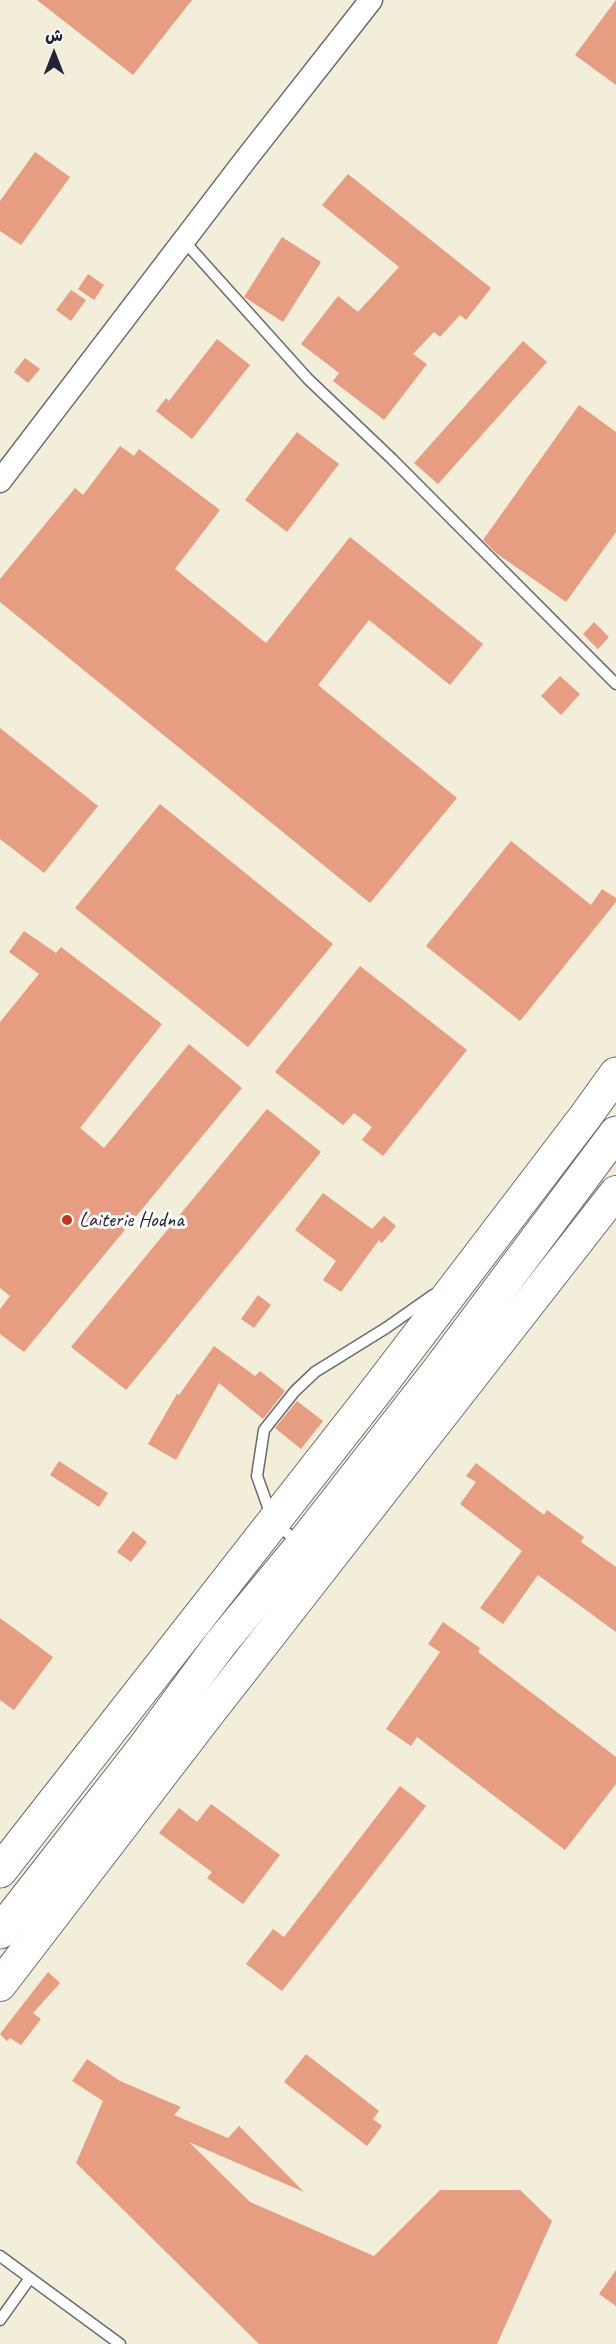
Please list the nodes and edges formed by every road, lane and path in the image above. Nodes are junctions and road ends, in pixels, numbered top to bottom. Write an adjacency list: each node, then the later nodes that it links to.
1 (371, 0): 2 (street)
2 (184, 241): 3 (street); 4 (lane)
3 (0, 481)
4 (616, 684)
5 (616, 1074): 8 (highway)
6 (616, 1133): 8 (highway)
7 (616, 1192): 13 (main road)
8 (481, 1283): 9 (highway); 9 (lane); 10 (highway)
9 (273, 1521): 10 (lane); 11 (highway)
10 (302, 1545): 12 (highway)
11 (0, 1871)
12 (0, 1932)
13 (0, 1985)
14 (0, 2256): 15 (lane)
15 (30, 2278): 16 (lane); 17 (lane)
16 (0, 2320)
17 (120, 2344)

